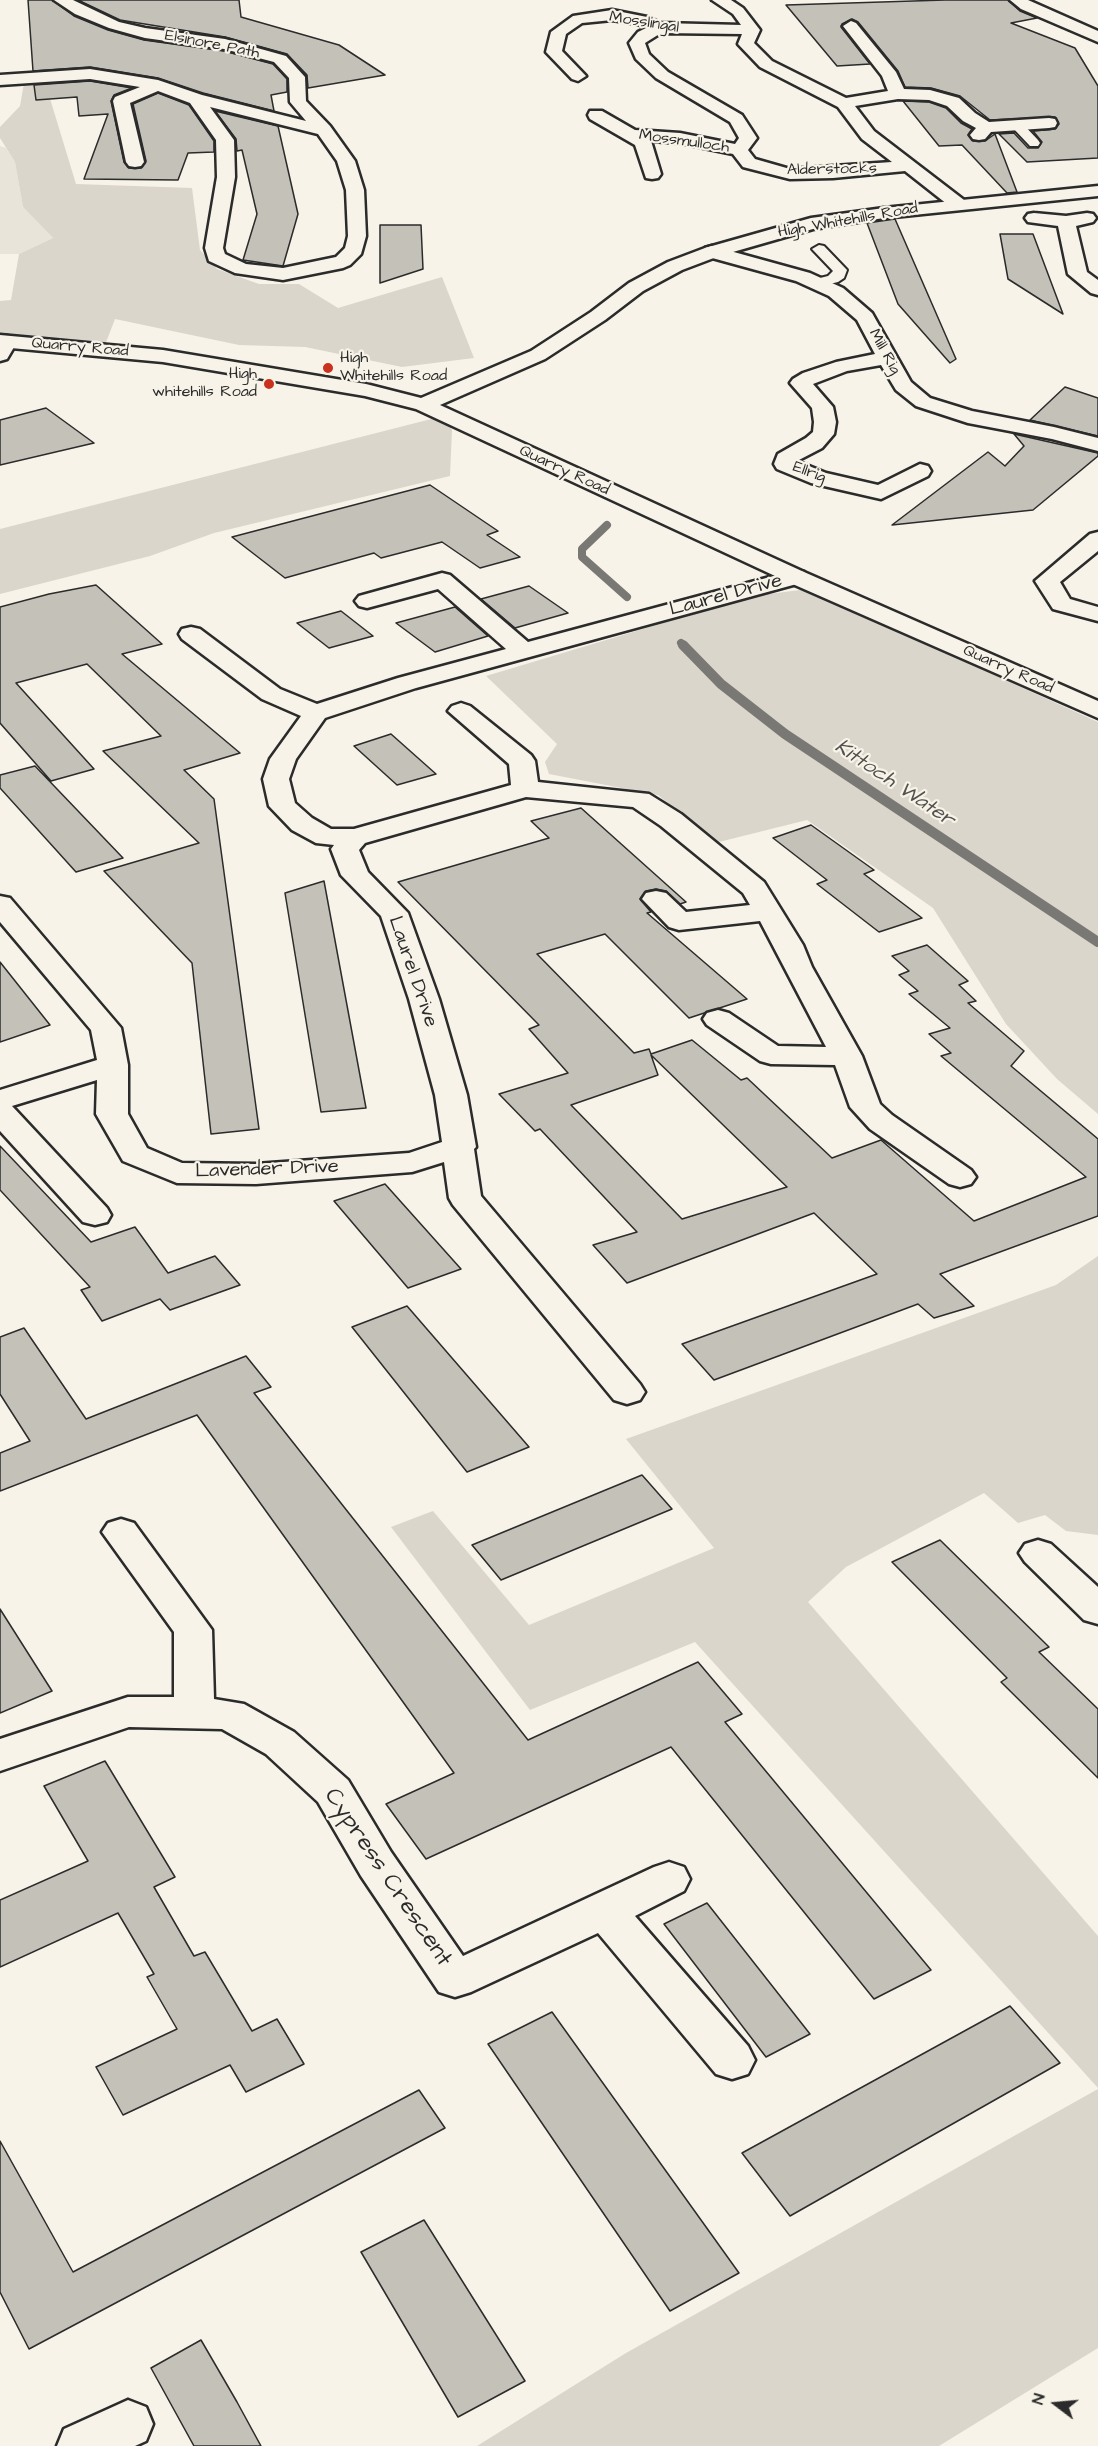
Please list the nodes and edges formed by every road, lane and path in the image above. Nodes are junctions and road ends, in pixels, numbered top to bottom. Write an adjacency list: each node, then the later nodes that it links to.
1 (62, 0): 19 (street, Elsinore Path)
2 (720, 0): 6 (street)
3 (1018, 0): 7 (street)
4 (851, 26): 13 (street)
5 (658, 28): 6 (street, Mosslingal); 9 (street, Mosslingal); 22 (street)
6 (752, 30): 15 (street)
7 (1098, 37)
8 (7, 64): 10 (street)
9 (578, 76)
10 (22, 78): 11 (street); 12 (street)
11 (0, 80)
12 (158, 84): 14 (street); 23 (street)
13 (898, 94): 15 (street); 18 (street)
14 (196, 99): 19 (street); 19 (street, Elsinore Path)
15 (844, 103): 24 (street)
16 (596, 115): 20 (street, Mossmulloch)
17 (1049, 123): 18 (street)
18 (1017, 125): 21 (lane)
19 (324, 130)
20 (630, 135): 22 (street, Mossmulloch); 25 (street, Mossmulloch)
21 (1034, 143)
22 (739, 150): 24 (street, Alderstocks)
23 (135, 162)
24 (907, 166): 27 (street)
25 (652, 174)
26 (1098, 190): 27 (street, High Whitehills Road)
27 (958, 204): 32 (street, High Whitehills Road)
28 (1034, 218): 30 (street)
29 (1087, 218): 30 (street)
30 (1066, 222): 34 (street)
31 (819, 249): 33 (lane)
32 (712, 252): 33 (street, Mill Rig); 37 (street, High Whitehills Road)
33 (817, 283): 36 (street, Mill Rig)
34 (1098, 289)
35 (2, 346): 37 (street, Quarry Road)
36 (888, 358): 38 (street, Mill Rig); 39 (street, Ellrig)
37 (423, 405): 43 (street, Quarry Road)
38 (1098, 445)
39 (920, 471)
40 (1098, 539): 42 (street)
41 (422, 558): 44 (street)
42 (1088, 562): 46 (street)
43 (796, 578): 48 (street, Laurel Drive); 49 (street, Quarry Road)
44 (442, 580): 45 (street); 48 (street)
45 (367, 601)
46 (1098, 614)
47 (191, 634): 51 (street)
48 (523, 651): 51 (street, Laurel Drive)
49 (1098, 710)
50 (461, 711): 52 (street)
51 (316, 713): 53 (street)
52 (525, 789): 53 (street); 56 (street)
53 (355, 837): 62 (street, Laurel Drive)
54 (656, 899): 56 (street)
55 (0, 904): 59 (street, Lavender Drive)
56 (767, 912): 58 (street)
57 (718, 1019): 58 (street)
58 (847, 1056): 63 (street)
59 (113, 1065): 60 (street); 62 (street, Lavender Drive)
60 (0, 1100)
61 (0, 1112): 64 (street)
62 (460, 1147): 65 (street, Laurel Drive)
63 (960, 1177)
64 (95, 1215)
65 (627, 1392)
66 (121, 1532): 69 (street)
67 (1038, 1553): 68 (street)
68 (1098, 1610)
69 (194, 1712): 70 (street, Cypress Crescent); 72 (street, Cypress Crescent)
70 (0, 1755)
71 (669, 1879): 72 (street, Cypress Crescent)
72 (605, 1911): 73 (street)
73 (732, 2060)
74 (128, 2424): 75 (street)
75 (82, 2446)

